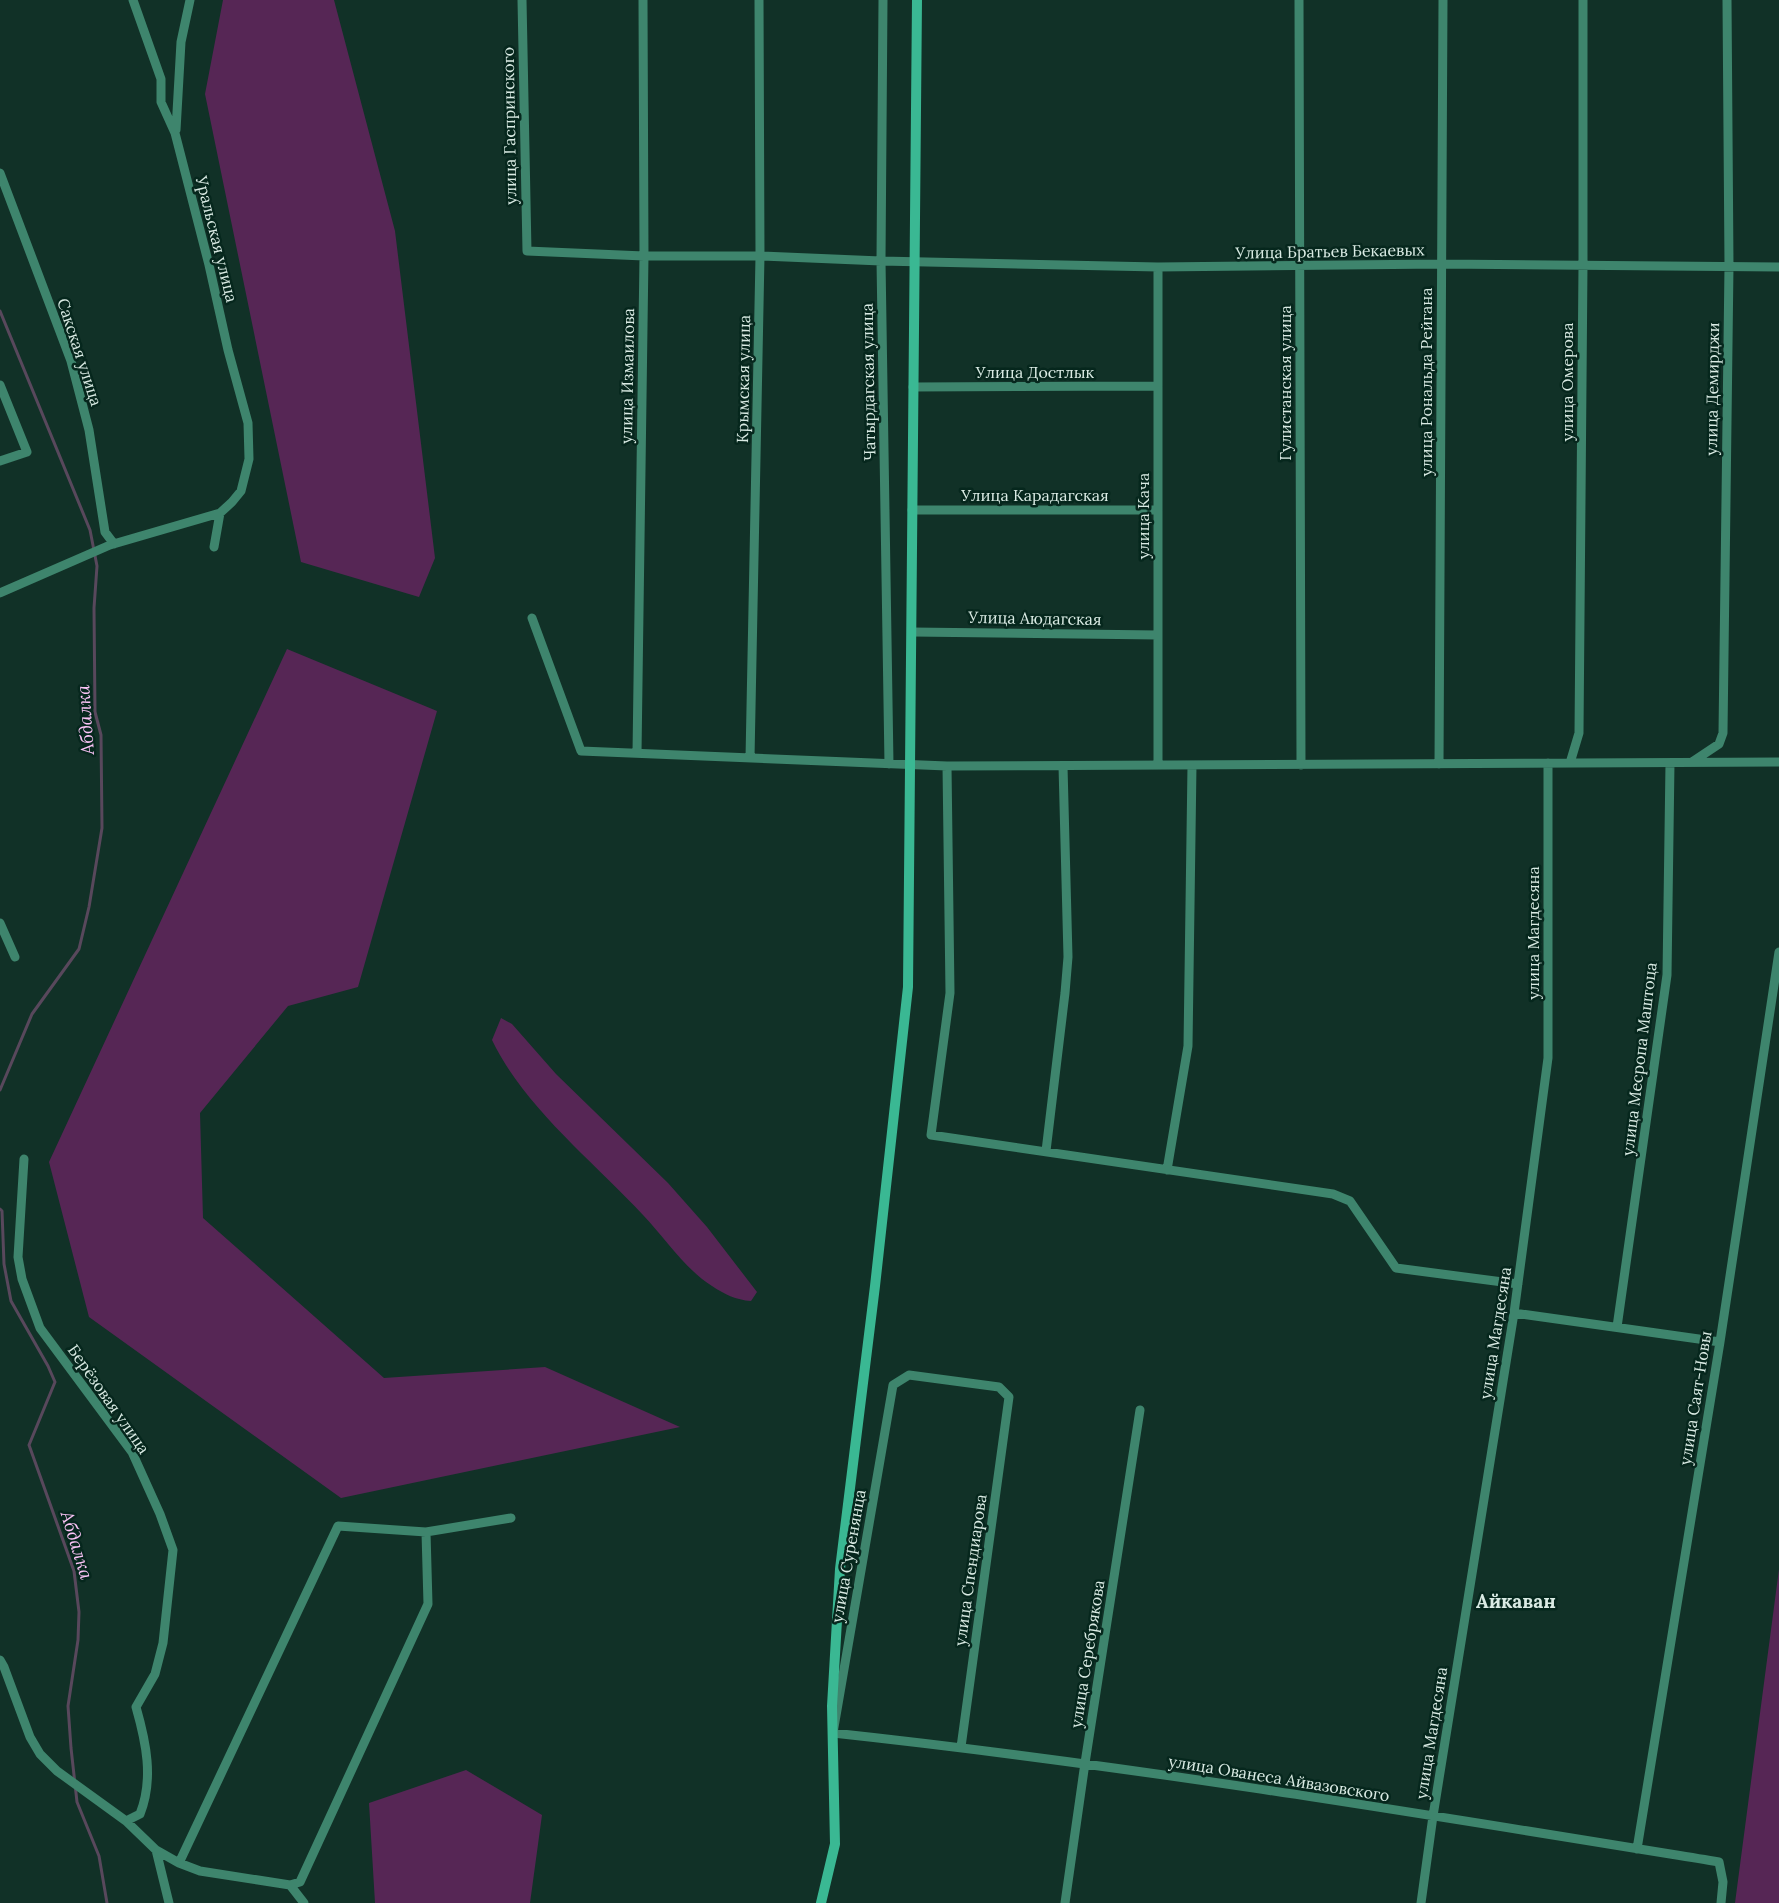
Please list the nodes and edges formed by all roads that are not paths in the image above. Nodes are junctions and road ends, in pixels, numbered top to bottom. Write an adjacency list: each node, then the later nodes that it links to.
1 (133, 0): 12 (street, Уральская улица)
2 (190, 0): 12 (street)
3 (522, 0): 14 (street, улица Гаспринского)
4 (642, 0): 15 (street, улица Измаилова)
5 (759, 0): 16 (street, Крымская улица)
6 (884, 0): 17 (street, Чатырдагская улица)
7 (917, 0): 18 (main road)
8 (1299, 0): 21 (street, Гулистанская улица)
9 (1442, 0): 19 (street, улица Рональда Рейгана)
10 (1583, 0): 20 (street, улица Омерова)
11 (1727, 0): 22 (street, улица Демирджи)
12 (175, 133): 31 (street, Уральская улица)
13 (0, 173): 32 (street, Сакская улица)
14 (528, 251): 15 (street, Улица Братьев Бекаевых)
15 (644, 256): 16 (street, Улица Братьев Бекаевых); 38 (street, улица Измаилова)
16 (760, 256): 17 (street, Улица Братьев Бекаевых); 39 (street, Крымская улица)
17 (880, 261): 18 (street, Улица Братьев Бекаевых); 45 (street, Чатырдагская улица)
18 (914, 262): 23 (street, Улица Братьев Бекаевых); 27 (main road)
19 (1441, 264): 20 (street, Улица Братьев Бекаевых); 21 (street, Улица Братьев Бекаевых); 46 (street, улица Рональда Рейгана)
20 (1583, 265): 22 (street, Улица Братьев Бекаевых); 42 (street, улица Омерова)
21 (1300, 266): 23 (street, Улица Братьев Бекаевых); 50 (street, Гулистанская улица)
22 (1729, 266): 24 (street, Улица Братьев Бекаевых); 44 (street, улица Демирджи)
23 (1158, 267): 26 (street, улица Кача)
24 (1779, 267)
25 (0, 385): 28 (street)
26 (1158, 386): 27 (street, Улица Достлык); 30 (street, улица Кача)
27 (913, 387): 29 (main road)
28 (0, 461)
29 (912, 510): 30 (street, Улица Карадагская); 36 (main road)
30 (1158, 510): 37 (street, улица Кача)
31 (220, 513): 32 (street); 33 (street)
32 (112, 544): 34 (street)
33 (214, 547)
34 (0, 593)
35 (532, 618): 38 (street)
36 (912, 632): 37 (street, Улица Аюдагская); 47 (main road)
37 (1158, 635): 48 (street, улица Кача)
38 (637, 753): 39 (street)
39 (750, 758): 45 (street)
40 (1779, 762): 44 (street)
41 (1548, 763): 42 (street); 46 (street); 59 (street, улица Магдесяна)
42 (1570, 763): 43 (street)
43 (1670, 763): 44 (street); 61 (street, улица Месропа Маштоца)
44 (1691, 763)
45 (889, 764): 47 (street)
46 (1439, 764): 50 (street)
47 (911, 765): 51 (street); 68 (main road)
48 (1158, 765): 49 (street); 52 (street)
49 (1192, 765): 50 (street); 58 (street)
50 (1301, 765)
51 (947, 766): 52 (street); 56 (street)
52 (1063, 766): 56 (street)
53 (0, 924): 55 (street)
54 (1779, 952): 62 (street, улица Саят-Новы)
55 (14, 957)
56 (1046, 1152): 58 (street)
57 (24, 1159): 72 (street, Берёзовая улица)
58 (1167, 1170): 59 (street)
59 (1518, 1284): 60 (street, улица Магдесяна)
60 (1514, 1313): 61 (street); 71 (street, улица Магдесяна)
61 (1617, 1328): 62 (street)
62 (1720, 1342): 73 (street, улица Саят-Новы)
63 (1009, 1397): 68 (street, улица Суренянца); 69 (street, улица Спендиарова)
64 (1140, 1410): 70 (street, улица Серебрякова)
65 (511, 1518): 66 (street)
66 (426, 1532): 75 (street); 76 (street)
67 (1, 1666): 72 (street)
68 (832, 1733): 69 (street, улица Ованеса Айвазовского); 79 (main road)
69 (961, 1747): 70 (street, улица Ованеса Айвазовского)
70 (1085, 1763): 71 (street, улица Ованеса Айвазовского); 80 (street, улица Серебрякова)
71 (1433, 1816): 73 (street, улица Ованеса Айвазовского); 81 (street, улица Магдесяна)
72 (126, 1821): 74 (street)
73 (1638, 1849): 82 (street, улица Ованеса Айвазовского)
74 (156, 1850): 75 (street); 77 (street)
75 (178, 1863): 76 (street)
76 (290, 1885): 78 (street)
77 (169, 1903)
78 (304, 1903)
79 (821, 1903)
80 (1065, 1903)
81 (1421, 1903)
82 (1721, 1903)

